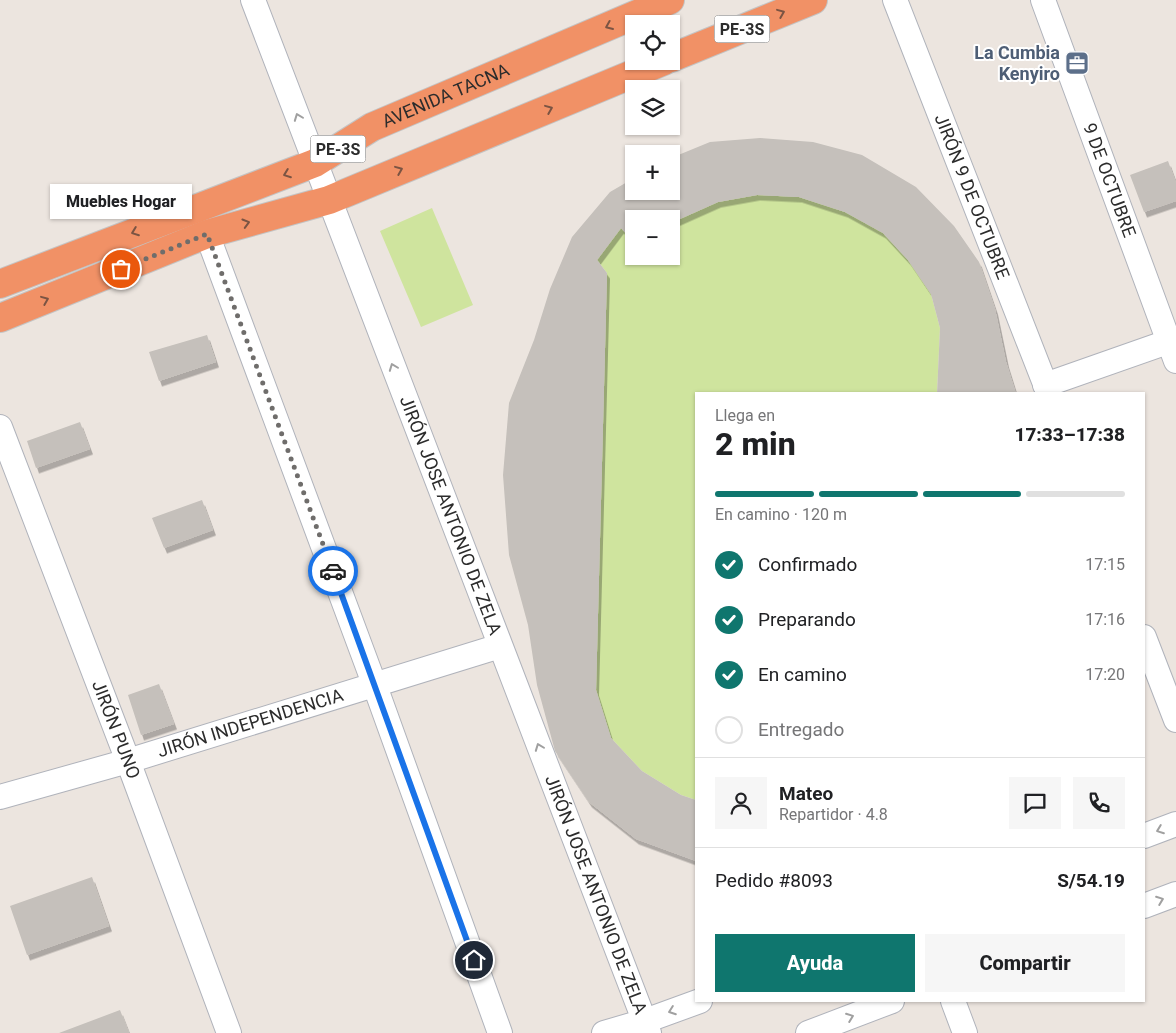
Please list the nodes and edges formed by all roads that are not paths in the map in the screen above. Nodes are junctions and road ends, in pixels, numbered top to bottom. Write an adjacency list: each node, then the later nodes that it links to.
1 (253, 0): 8 (street, JIRÓN JOSE ANTONIO DE ZELA, one-way to 1)
2 (669, 0): 8 (highway, AVENIDA TACNA / PE-3S, one-way to 8)
3 (813, 0): 6 (highway, PE-3S, one-way to 3)
4 (895, 0): 14 (street, JIRÓN 9 DE OCTUBRE)
5 (1043, 0): 13 (street, 9 DE OCTUBRE)
6 (680, 54)
7 (642, 70): 9 (highway, PE-3S, one-way to 7)
8 (315, 163): 9 (street, JIRÓN JOSE ANTONIO DE ZELA); 11 (highway, AVENIDA TACNA / PE-3S, one-way to 11)
9 (328, 200): 10 (highway, PE-3S, one-way to 9); 17 (street, JIRÓN JOSE ANTONIO DE ZELA, one-way to 9)
10 (207, 234): 12 (highway, PE-3S, one-way to 10); 18 (street)
11 (0, 284)
12 (0, 318)
13 (1174, 347): 14 (street)
14 (1047, 390)
15 (0, 427): 20 (street, JIRÓN PUNO)
16 (1145, 640): 19 (street)
17 (500, 646): 18 (street, JIRÓN INDEPENDENCIA); 29 (street, JIRÓN JOSE ANTONIO DE ZELA, one-way to 17)
18 (375, 686): 20 (street, JIRÓN INDEPENDENCIA); 31 (street)
19 (1176, 720)
20 (128, 761): 21 (street, JIRÓN INDEPENDENCIA); 30 (street, JIRÓN PUNO)
21 (1, 795)
22 (1176, 824): 23 (street, one-way to 23)
23 (1145, 836)
24 (1176, 894): 25 (street, one-way to 24)
25 (1145, 906)
26 (698, 1002): 29 (street, one-way to 29)
27 (889, 1002): 33 (street, one-way to 27)
28 (953, 1002): 34 (street)
29 (647, 1027): 32 (street)
30 (229, 1033)
31 (500, 1033)
32 (604, 1033)
33 (808, 1033)
34 (965, 1033)

